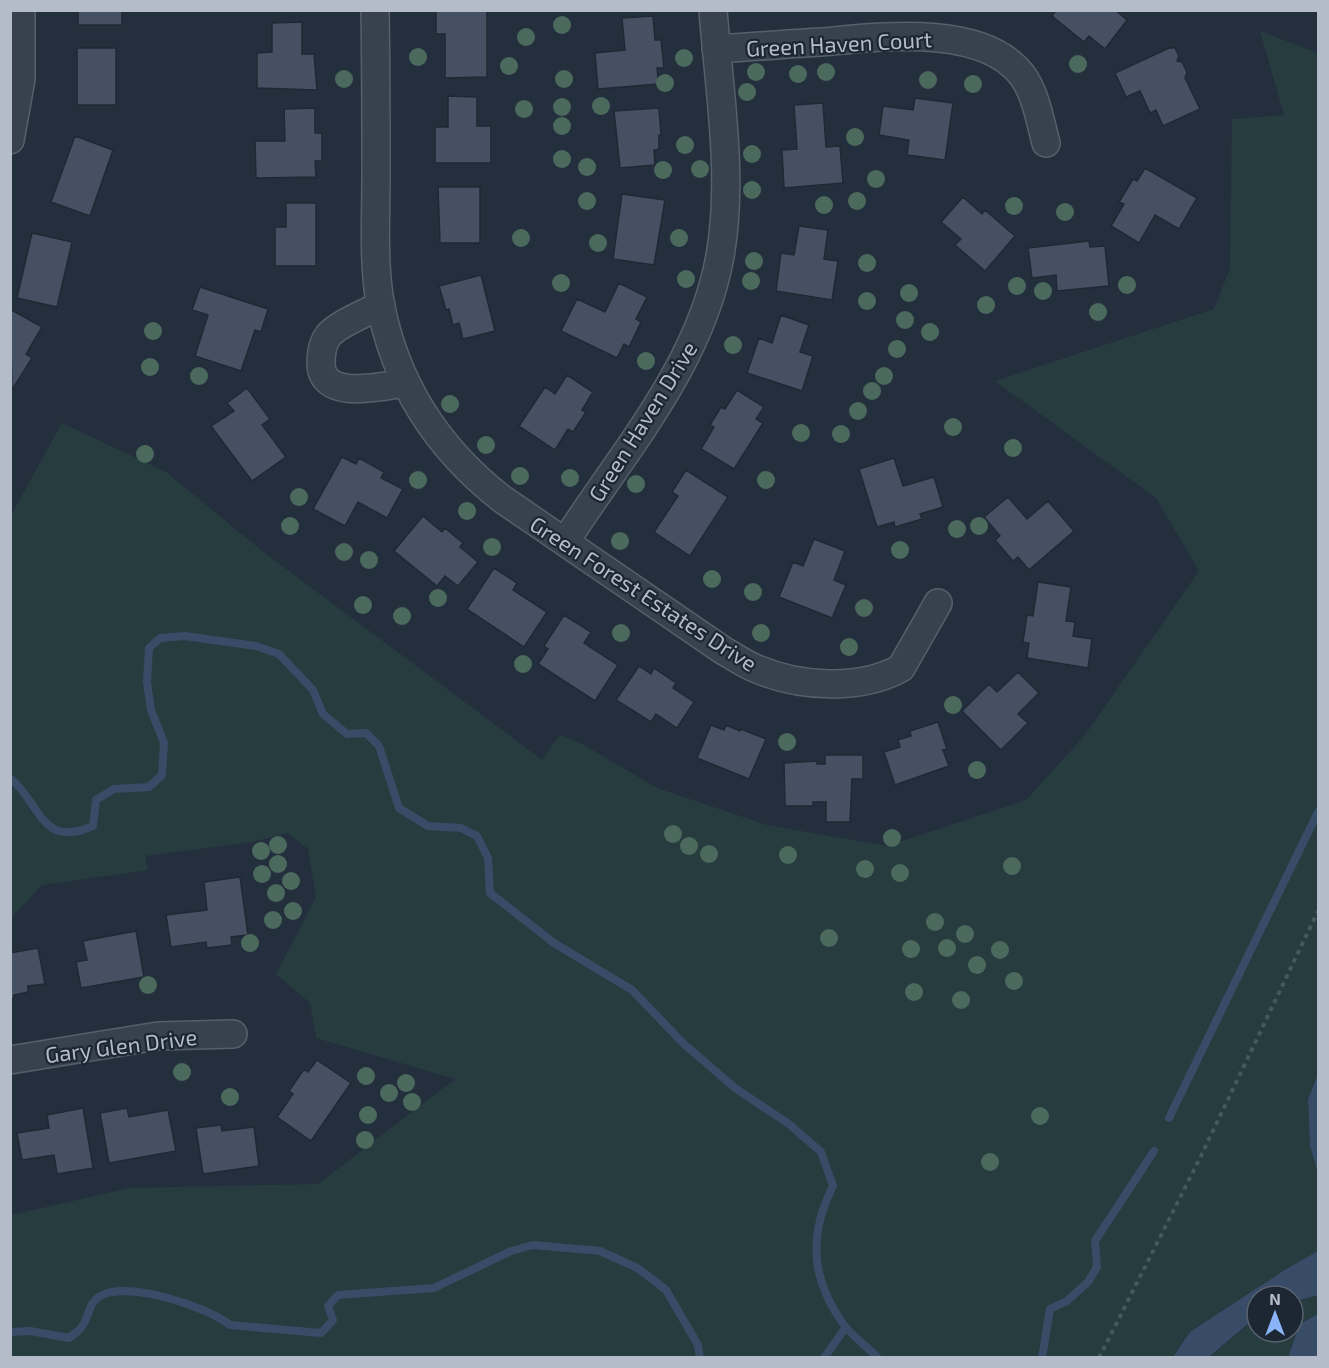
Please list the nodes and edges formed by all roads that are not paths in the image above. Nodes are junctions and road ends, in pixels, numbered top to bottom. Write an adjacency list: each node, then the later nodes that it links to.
1 (21, 10): 5 (street)
2 (375, 10): 7 (street, Green Forest Estates Drive)
3 (713, 10): 4 (street, Green Haven Drive)
4 (716, 49): 6 (street, Green Haven Court); 9 (street, Green Haven Drive)
5 (10, 140)
6 (1046, 144)
7 (381, 305): 8 (street, Green Forest Estates Drive); 8 (street)
8 (405, 382): 9 (street, Green Forest Estates Drive)
9 (565, 542): 10 (street, Green Forest Estates Drive)
10 (938, 603)
11 (233, 1034): 12 (street, Gary Glen Drive)
12 (10, 1060)

